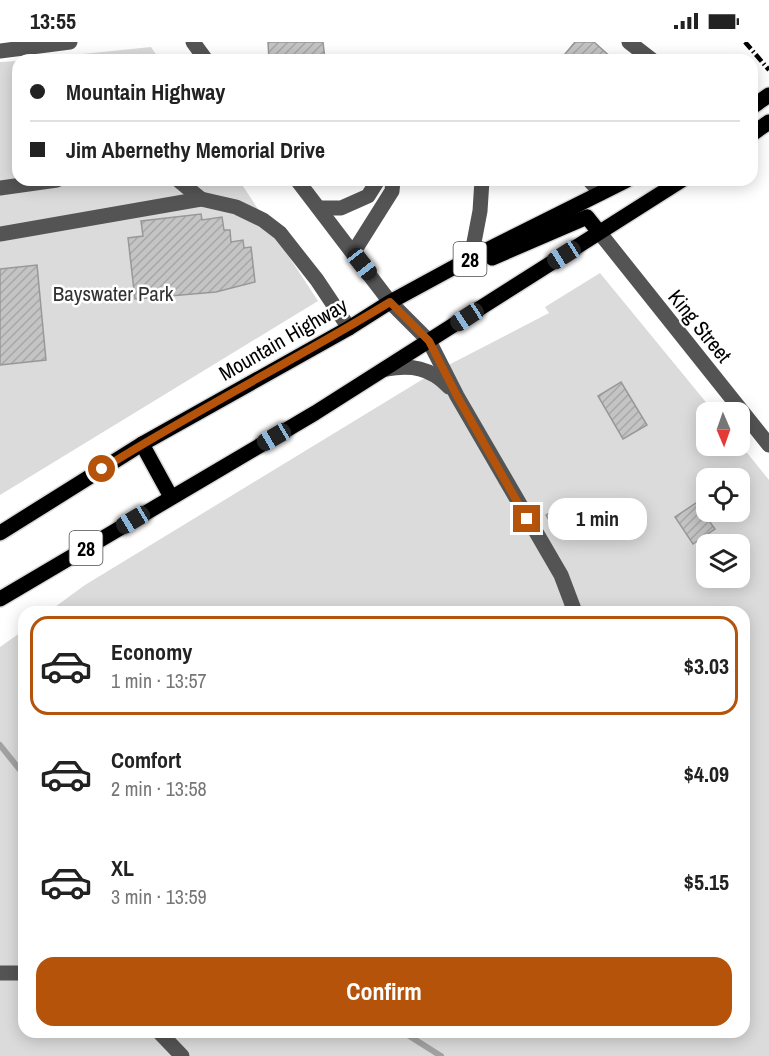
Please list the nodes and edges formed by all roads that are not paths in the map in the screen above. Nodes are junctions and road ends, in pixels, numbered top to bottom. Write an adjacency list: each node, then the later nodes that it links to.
1 (70, 42): 3 (street)
2 (629, 42): 4 (street)
3 (0, 51)
4 (644, 54)
5 (19, 186): 14 (street)
6 (185, 186): 16 (street)
7 (302, 186): 17 (street)
8 (374, 186): 17 (street)
9 (392, 186): 20 (street)
10 (482, 186): 21 (street)
11 (594, 186): 15 (street)
12 (616, 186): 15 (main road, Mountain Highway / 28)
13 (672, 186): 18 (main road, 28)
14 (0, 189)
15 (601, 194): 21 (main road, Mountain Highway / 28)
16 (201, 199): 19 (street); 23 (street)
17 (318, 208): 20 (street)
18 (599, 232): 22 (main road); 24 (main road, 28); 28 (street, King Street)
19 (0, 234)
20 (353, 253): 22 (street)
21 (471, 258): 22 (main road, Mountain Highway / 28)
22 (390, 302): 23 (main road, Mountain Highway / 28); 24 (street)
23 (348, 328): 27 (main road, Mountain Highway / 28)
24 (429, 341): 25 (main road, 28); 26 (street)
25 (386, 369): 26 (street); 29 (main road, 28)
26 (457, 396): 32 (street)
27 (142, 444): 29 (main road); 30 (main road, Mountain Highway / 28)
28 (769, 445)
29 (171, 497): 31 (main road, 28)
30 (0, 533)
31 (0, 599)
32 (573, 606)
33 (0, 973): 34 (street)
34 (18, 973)
35 (165, 1038): 36 (street)
36 (182, 1056)

